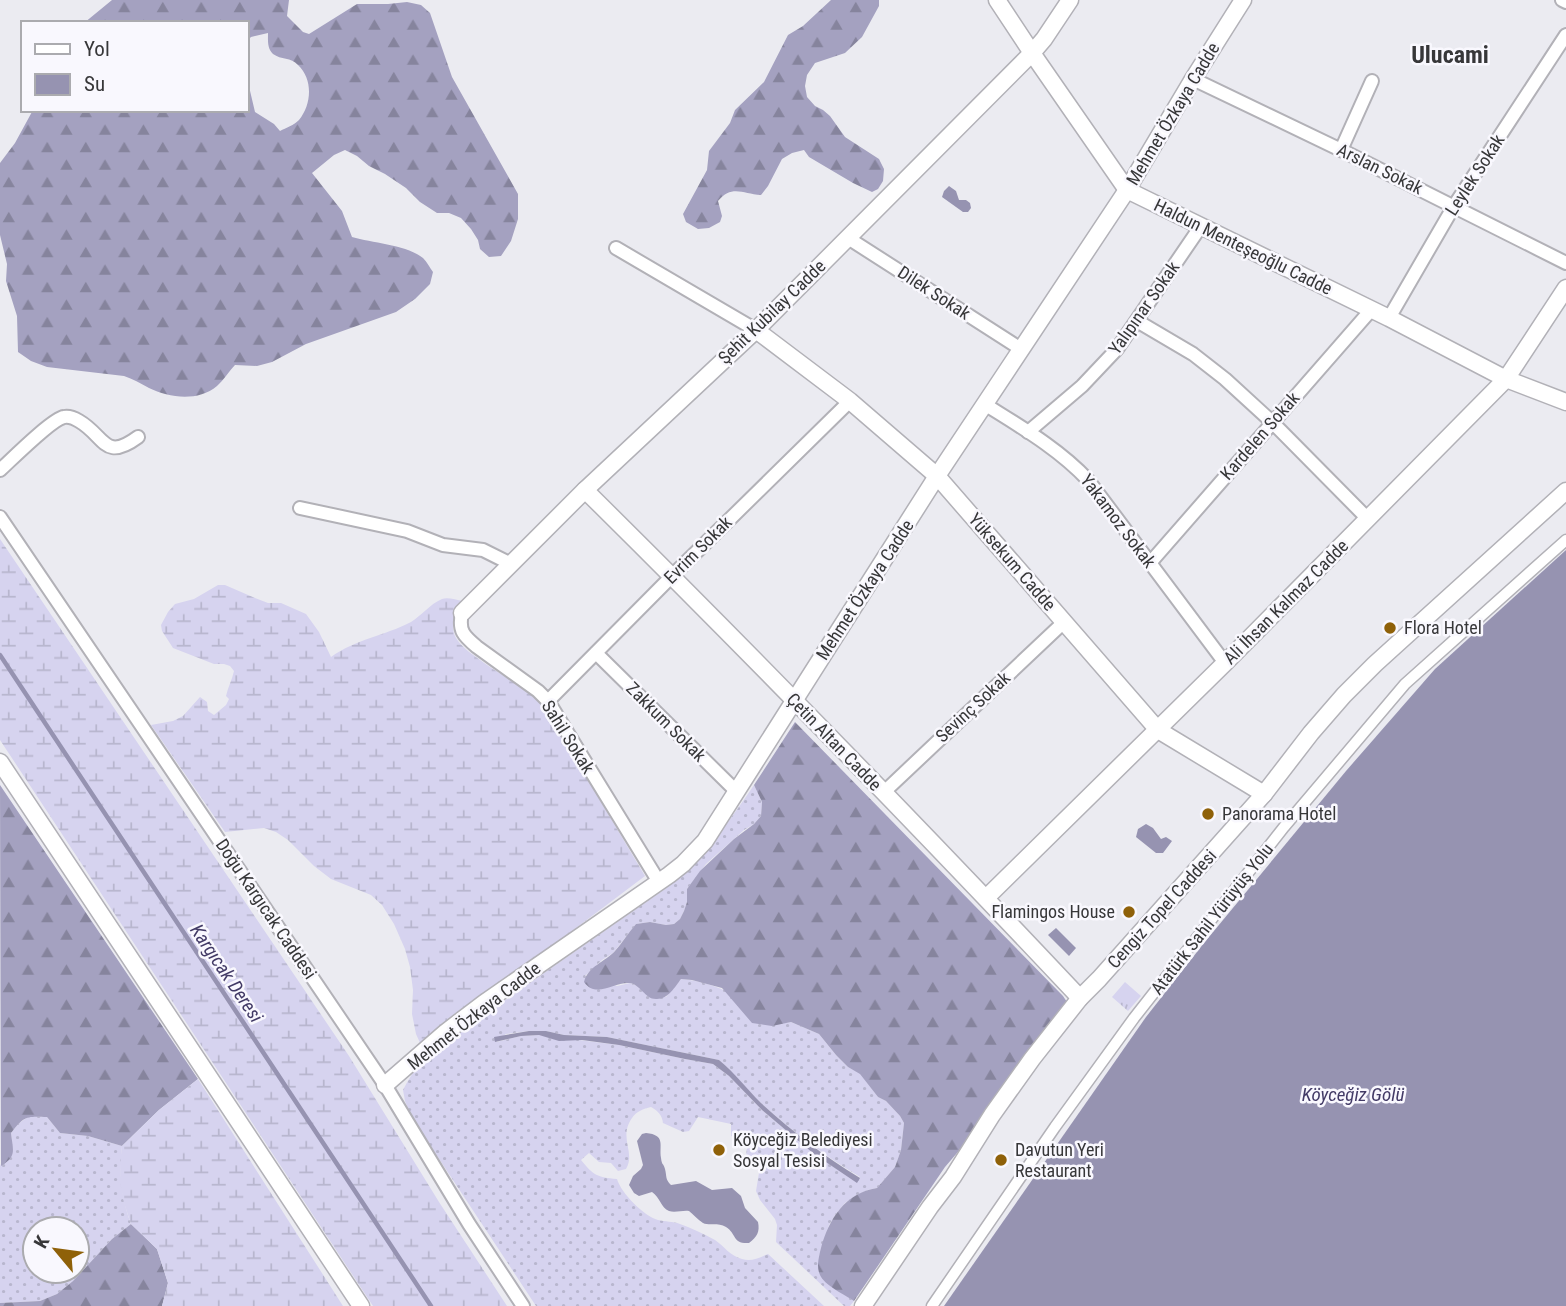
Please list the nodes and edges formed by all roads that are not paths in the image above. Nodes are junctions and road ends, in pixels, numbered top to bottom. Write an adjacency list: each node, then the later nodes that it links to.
1 (997, 0): 5 (street, Haldun Menteşeoğlu Cadde)
2 (1070, 0): 5 (street, Şehit Kubilay Cadde)
3 (1243, 0): 6 (street, Mehmet Özkaya Cadde)
4 (1566, 34): 10 (street, Leylek Sokak)
5 (1032, 53): 9 (street, Haldun Menteşeoğlu Cadde); 12 (street, Şehit Kubilay Cadde)
6 (1193, 79): 8 (street, Arslan Sokak); 9 (street, Mehmet Özkaya Cadde)
7 (1372, 81): 8 (street)
8 (1341, 149): 10 (street, Arslan Sokak)
9 (1126, 190): 11 (street, Haldun Menteşeoğlu Cadde); 20 (street, Mehmet Özkaya Cadde)
10 (1454, 206): 14 (street, Arslan Sokak); 17 (street, Leylek Sokak)
11 (1201, 226): 16 (street, Haldun Menteşeoğlu Cadde); 18 (street, Yalıpınar Sokak)
12 (848, 238): 19 (street, Şehit Kubilay Cadde); 20 (street, Dilek Sokak)
13 (616, 248): 19 (street)
14 (1566, 263)
15 (1566, 288): 21 (street, Ali İhsan Kalmaz Cadde)
16 (1371, 310): 17 (street, Haldun Menteşeoğlu Cadde); 25 (street, Kardelen Sokak)
17 (1388, 318): 21 (street, Haldun Menteşeoğlu Cadde)
18 (1137, 321): 25 (street); 26 (street, Yalıpınar Sokak)
19 (756, 330): 22 (street, Yüksekum Cadde); 30 (street, Şehit Kubilay Cadde)
20 (1021, 349): 24 (street, Mehmet Özkaya Cadde)
21 (1506, 379): 23 (street, Haldun Menteşeoğlu Cadde); 34 (street, Ali İhsan Kalmaz Cadde)
22 (850, 401): 29 (street, Yüksekum Cadde); 38 (street, Evrim Sokak)
23 (1566, 402)
24 (986, 405): 26 (street, Yakamoz Sokak); 29 (street, Mehmet Özkaya Cadde)
25 (1272, 422): 34 (street); 37 (street, Kardelen Sokak)
26 (1028, 432): 37 (street, Yakamoz Sokak)
27 (138, 437): 28 (street)
28 (0, 470)
29 (937, 476): 40 (street, Yüksekum Cadde); 44 (street, Mehmet Özkaya Cadde)
30 (585, 490): 36 (street, Şehit Kubilay Cadde); 38 (street, Çetin Altan Cadde)
31 (1566, 491): 49 (street, Cengiz Topel Caddesi)
32 (300, 508): 36 (street)
33 (0, 517): 53 (street, Doğu Kargıcak Caddesi)
34 (1368, 519): 42 (street, Ali İhsan Kalmaz Cadde)
35 (1566, 540): 57 (street, Atatürk Sahil Yürüyüş Yolu)
36 (510, 564): 39 (street, Şehit Kubilay Cadde)
37 (1150, 564): 42 (street, Yakamoz Sokak)
38 (672, 576): 41 (street, Evrim Sokak); 44 (street, Çetin Altan Cadde)
39 (462, 613): 43 (street, Sahil Sokak)
40 (1063, 622): 45 (street, Yüksekum Cadde); 48 (street, Sevinç Sokak)
41 (596, 653): 43 (street, Evrim Sokak); 47 (street, Zakkum Sokak)
42 (1225, 663): 45 (street, Ali İhsan Kalmaz Cadde)
43 (548, 701): 50 (street, Sahil Sokak)
44 (794, 701): 47 (street, Mehmet Özkaya Cadde); 48 (street, Çetin Altan Cadde)
45 (1158, 730): 49 (street, Yüksekum Cadde); 51 (street, Ali İhsan Kalmaz Cadde)
46 (0, 762): 54 (street)
47 (736, 791): 50 (street, Mehmet Özkaya Cadde)
48 (883, 793): 51 (street, Çetin Altan Cadde)
49 (1264, 794): 52 (street, Cengiz Topel Caddesi)
50 (659, 882): 53 (street, Mehmet Özkaya Cadde)
51 (986, 898): 52 (street, Çetin Altan Cadde)
52 (1080, 998): 56 (street, Cengiz Topel Caddesi)
53 (385, 1085): 55 (street, Doğu Kargıcak Caddesi)
54 (360, 1306)
55 (523, 1306)
56 (863, 1306)
57 (932, 1306)

